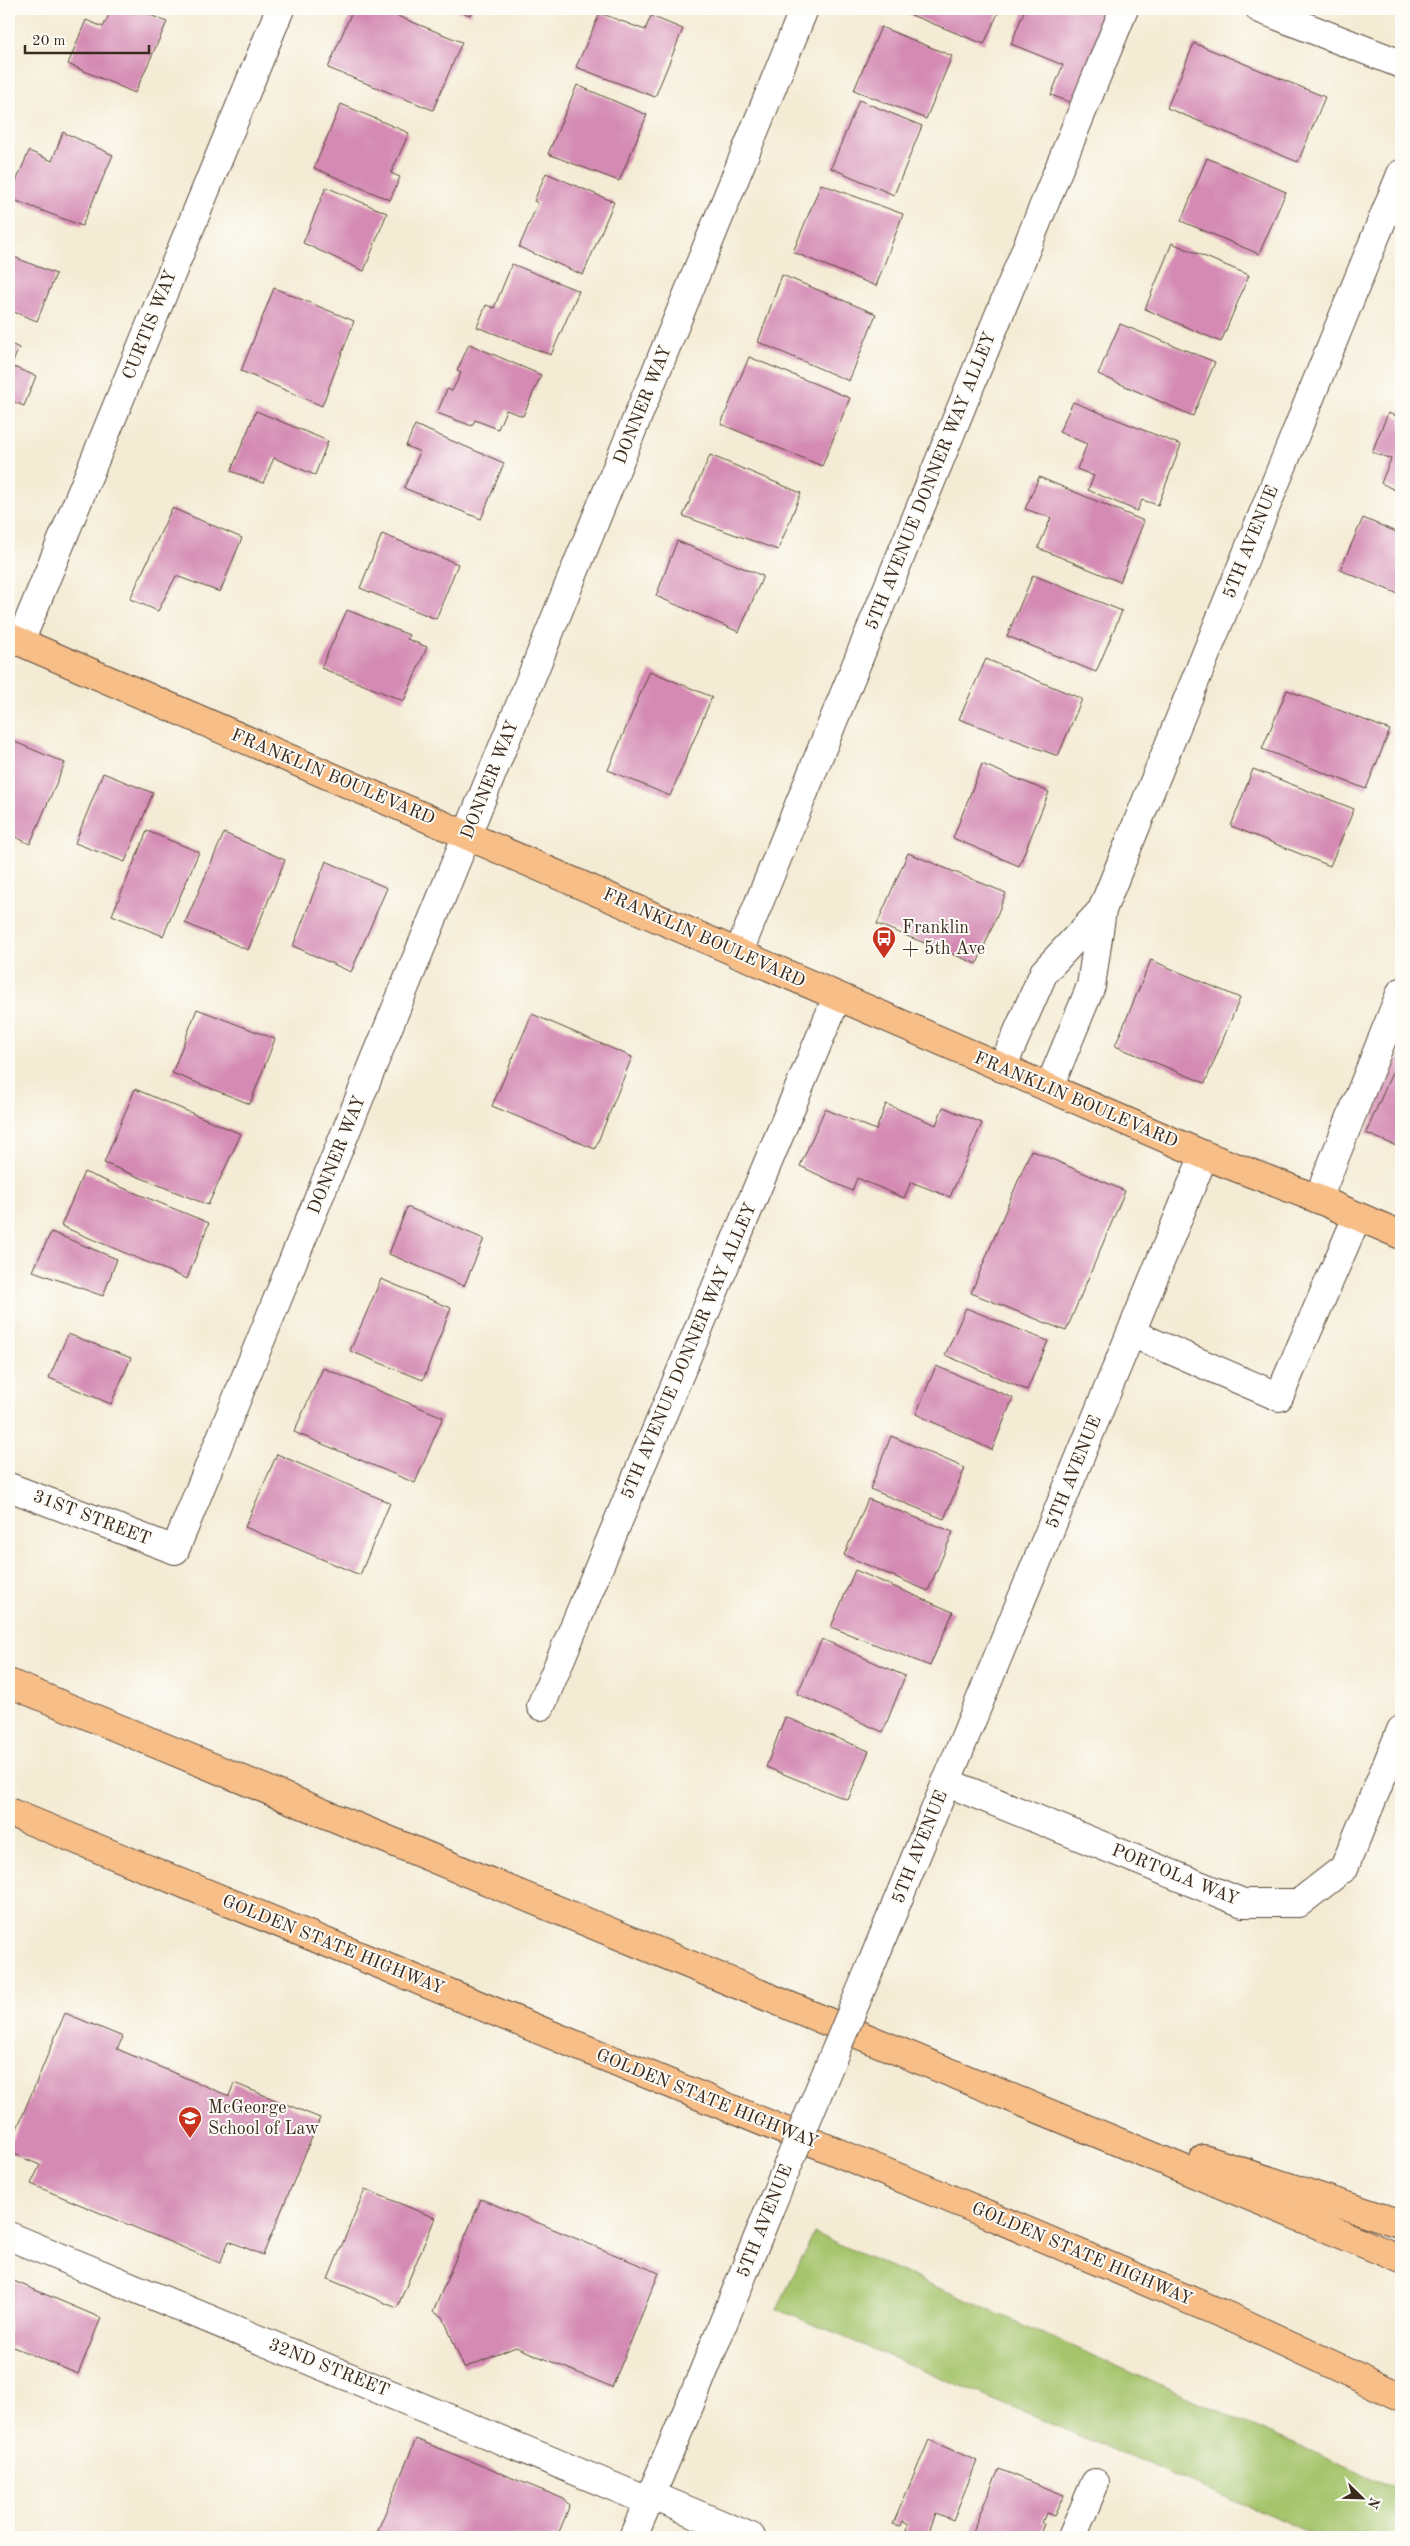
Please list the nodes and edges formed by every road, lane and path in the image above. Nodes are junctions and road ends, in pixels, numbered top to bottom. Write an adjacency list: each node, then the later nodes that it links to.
1 (280, 9): 7 (street, CURTIS WAY)
2 (804, 9): 8 (street, DONNER WAY)
3 (1124, 9): 10 (street, 5TH AVENUE DONNER WAY ALLEY)
4 (1260, 9): 5 (street)
5 (1401, 64)
6 (1401, 174): 9 (street, 5TH AVENUE)
7 (14, 640): 8 (main road, FRANKLIN BOULEVARD)
8 (468, 835): 10 (main road, FRANKLIN BOULEVARD); 21 (street, DONNER WAY)
9 (1102, 910): 13 (street, 5TH AVENUE); 14 (street, 5TH AVENUE)
10 (738, 954): 12 (main road, FRANKLIN BOULEVARD)
11 (1401, 992): 16 (street)
12 (837, 996): 13 (main road, FRANKLIN BOULEVARD); 23 (street, 5TH AVENUE DONNER WAY ALLEY)
13 (1002, 1068): 14 (main road, FRANKLIN BOULEVARD)
14 (1050, 1088): 15 (main road, FRANKLIN BOULEVARD)
15 (1204, 1155): 16 (main road, FRANKLIN BOULEVARD); 19 (street, 5TH AVENUE)
16 (1318, 1199): 17 (main road, FRANKLIN BOULEVARD)
17 (1357, 1217): 18 (main road, FRANKLIN BOULEVARD); 19 (street)
18 (1401, 1235)
19 (1131, 1333): 25 (street, 5TH AVENUE)
20 (9, 1487): 21 (street, 31ST STREET)
21 (175, 1550)
22 (9, 1683): 27 (main road)
23 (540, 1706)
24 (1401, 1730): 25 (street, PORTOLA WAY)
25 (946, 1782): 35 (street, 5TH AVENUE, bridge)
26 (9, 1812): 31 (main road, GOLDEN STATE HIGHWAY)
27 (1004, 2092): 28 (main road); 30 (main road)
28 (1401, 2224)
29 (9, 2236): 35 (street, 32ND STREET)
30 (1401, 2259)
31 (1239, 2321): 32 (main road); 33 (main road, GOLDEN STATE HIGHWAY)
32 (1401, 2387)
33 (1401, 2397)
34 (1095, 2482): 38 (street)
35 (650, 2498): 36 (street, 5TH AVENUE); 37 (street, 32ND STREET)
36 (633, 2537)
37 (752, 2537)
38 (1072, 2537)

